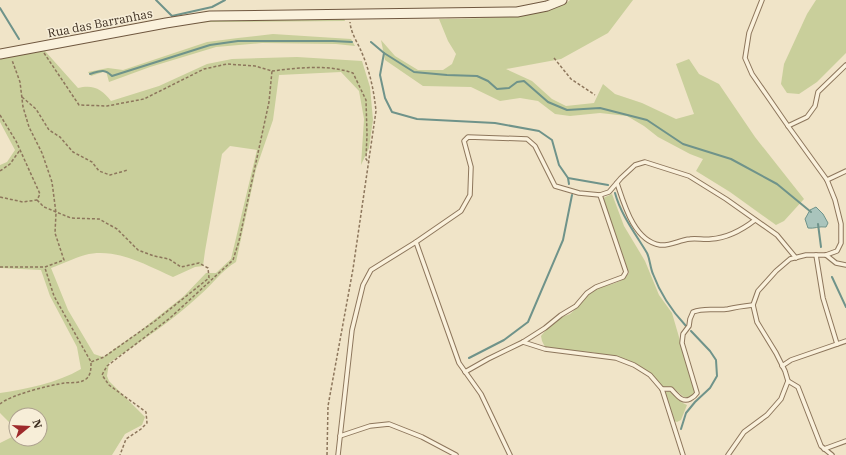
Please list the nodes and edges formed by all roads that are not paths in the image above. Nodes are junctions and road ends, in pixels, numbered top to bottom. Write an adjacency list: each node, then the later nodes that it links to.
1 (562, 0): 3 (main road, Rua das Barranhas)
2 (762, 0): 5 (lane)
3 (5, 53)
4 (846, 65): 5 (lane)
5 (788, 126): 7 (lane)
6 (846, 171): 7 (lane)
7 (827, 180): 13 (lane)
8 (617, 183): 9 (lane); 10 (lane); 10 (lane)
9 (600, 195): 11 (lane); 18 (lane)
10 (755, 220): 14 (lane)
11 (416, 242): 21 (lane); 24 (lane)
12 (816, 255): 13 (lane); 14 (lane); 19 (lane)
13 (826, 255): 15 (lane)
14 (796, 258): 16 (lane)
15 (846, 265)
16 (753, 305): 20 (lane); 23 (lane)
17 (846, 341): 19 (lane)
18 (523, 342): 21 (lane); 23 (lane)
19 (837, 344): 20 (lane)
20 (782, 366): 22 (lane)
21 (465, 372): 29 (lane)
22 (788, 381): 26 (lane); 31 (lane)
23 (662, 389): 30 (lane)
24 (340, 436): 27 (lane); 28 (lane)
25 (846, 442): 26 (lane)
26 (824, 449): 32 (lane)
27 (338, 455)
28 (456, 455)
29 (510, 455)
30 (683, 455)
31 (728, 455)
32 (832, 455)

